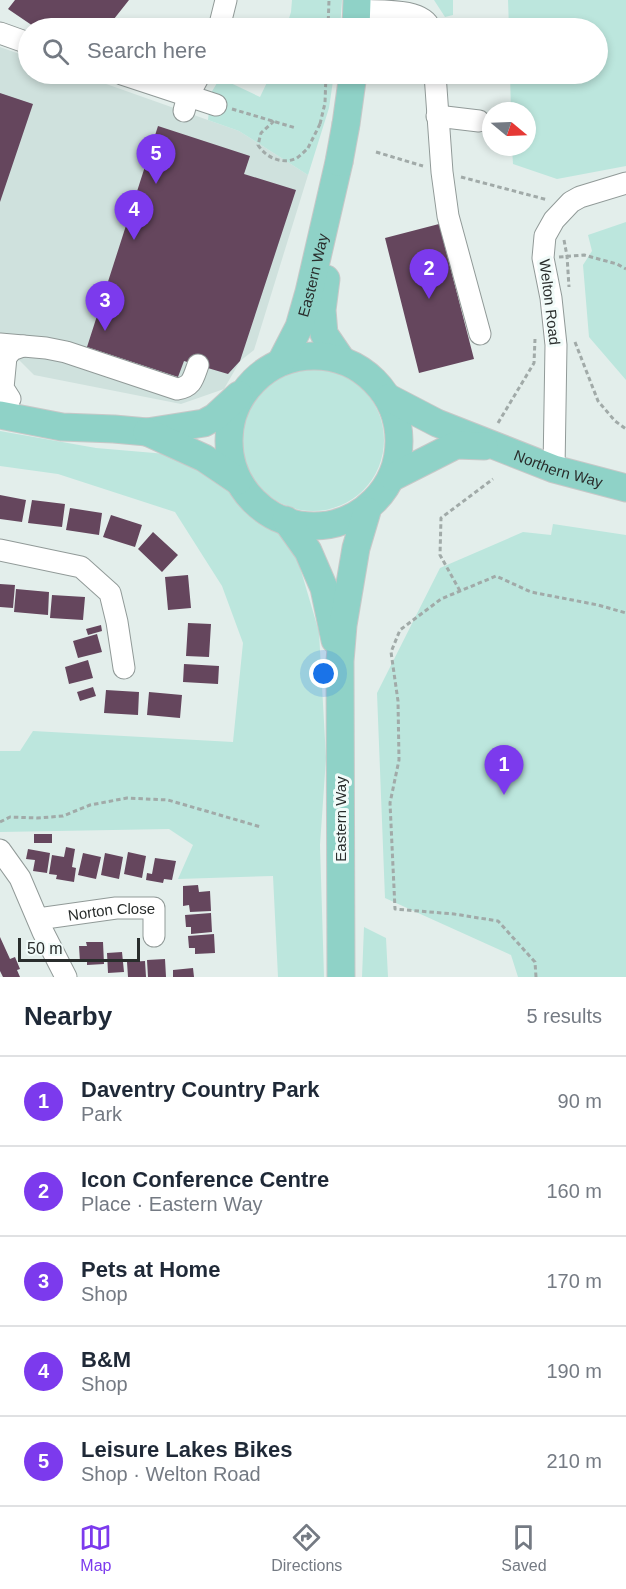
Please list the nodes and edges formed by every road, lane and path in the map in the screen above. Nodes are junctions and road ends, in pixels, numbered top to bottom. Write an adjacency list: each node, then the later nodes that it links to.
1 (226, 0): 4 (street)
2 (329, 0): 5 (path)
3 (357, 13): 6 (street)
4 (222, 18)
5 (328, 18)
6 (422, 18)
7 (0, 33): 8 (street)
8 (18, 39)
9 (144, 84): 14 (street)
10 (195, 84): 14 (street)
11 (326, 84): 19 (path)
12 (349, 84): 19 (main road, Eastern Way)
13 (435, 84): 16 (street)
14 (186, 103): 15 (street)
15 (216, 105): 17 (path)
16 (437, 116): 18 (street); 22 (street)
17 (274, 121): 19 (path, bridge); 20 (path)
18 (479, 121)
19 (333, 124): 23 (main road, Eastern Way, bridge)
20 (297, 128)
21 (376, 152): 22 (path)
22 (442, 172): 25 (path); 34 (street)
23 (337, 173): 38 (main road, Eastern Way); 39 (main road, Eastern Way)
24 (626, 183): 27 (street, Welton Road)
25 (545, 199): 26 (path); 27 (path)
26 (540, 208)
27 (564, 209): 30 (street, Welton Road)
28 (564, 235): 29 (path)
29 (567, 256): 30 (path); 31 (path); 32 (path)
30 (543, 258): 47 (street, Welton Road)
31 (626, 269)
32 (569, 290)
33 (536, 330): 46 (path)
34 (480, 334)
35 (575, 341): 44 (path)
36 (0, 344): 37 (street)
37 (23, 346): 40 (street); 43 (street)
38 (341, 359): 39 (main road); 42 (main road)
39 (281, 362): 41 (main road)
40 (198, 365)
41 (240, 394): 45 (main road); 50 (main road)
42 (389, 398): 46 (main road, Northern Way); 48 (main road)
43 (3, 404): 45 (main road)
44 (626, 429)
45 (147, 432): 50 (main road)
46 (496, 434): 47 (main road, Northern Way); 48 (main road, Northern Way)
47 (554, 469): 51 (main road, Northern Way)
48 (393, 477): 52 (main road)
49 (493, 479): 55 (path)
50 (238, 481): 53 (main road)
51 (626, 488)
52 (367, 511): 53 (main road); 57 (main road, Eastern Way)
53 (286, 520): 57 (main road, Eastern Way)
54 (0, 550): 58 (street)
55 (460, 591): 56 (path); 66 (path)
56 (626, 613)
57 (340, 662): 65 (main road, Eastern Way)
58 (124, 668)
59 (0, 822): 60 (path)
60 (261, 827)
61 (0, 850): 62 (street)
62 (38, 919): 63 (street, Norton Close); 64 (street)
63 (154, 936)
64 (66, 977)
65 (341, 977)
66 (536, 977)

